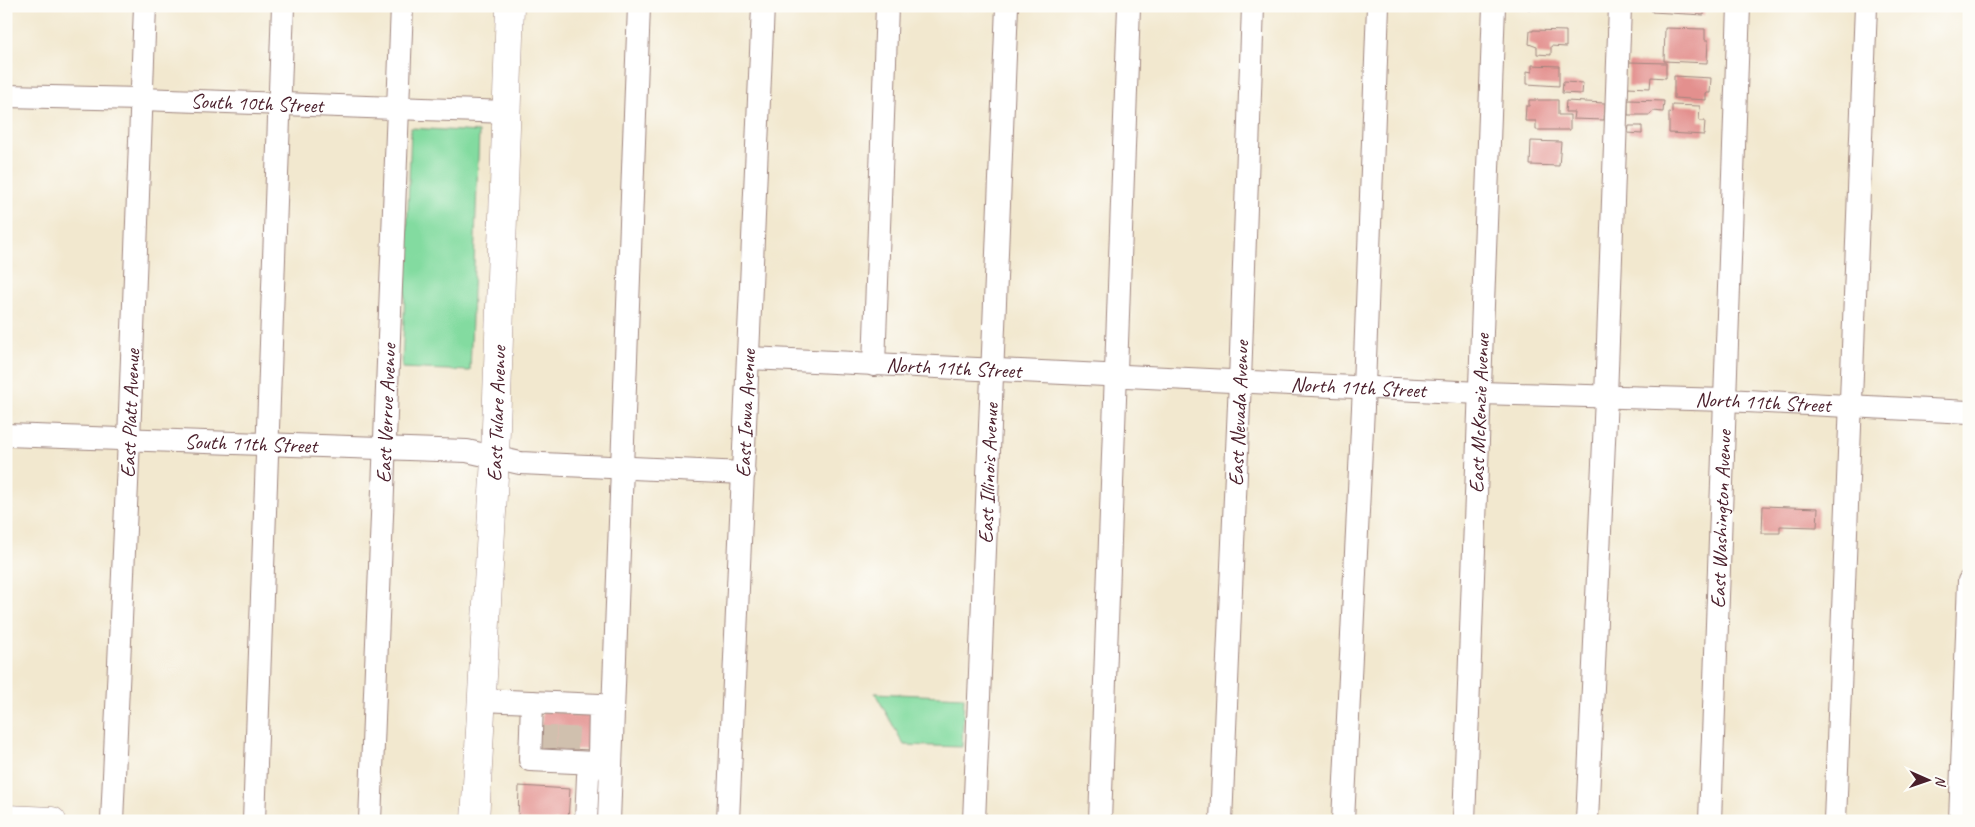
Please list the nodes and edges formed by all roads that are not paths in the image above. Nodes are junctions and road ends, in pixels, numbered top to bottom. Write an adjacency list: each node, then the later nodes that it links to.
1 (145, 6): 17 (street, East Platt Avenue)
2 (284, 6): 18 (street)
3 (402, 6): 19 (street, East Verrue Avenue)
4 (510, 6): 20 (main road, East Tulare Avenue)
5 (638, 6): 37 (street)
6 (763, 6): 21 (street, East Iowa Avenue)
7 (886, 6): 22 (street)
8 (1007, 6): 23 (street, East Illinois Avenue)
9 (1129, 6): 24 (street)
10 (1253, 6): 25 (street, East Nevada Avenue)
11 (1378, 6): 26 (street)
12 (1494, 6): 27 (street, East McKenzie Avenue)
13 (1620, 6): 28 (street)
14 (1739, 6): 29 (street, East Washington Avenue)
15 (1866, 6): 30 (street)
16 (6, 96): 17 (street, South 10th Street)
17 (140, 98): 18 (street, South 10th Street); 33 (street, East Platt Avenue)
18 (280, 105): 19 (street, South 10th Street); 34 (street)
19 (398, 107): 20 (street, South 10th Street); 35 (street, East Verrue Avenue)
20 (507, 112): 36 (main road, East Tulare Avenue)
21 (749, 358): 22 (street, North 11th Street); 38 (street, East Iowa Avenue)
22 (874, 364): 23 (street, North 11th Street)
23 (993, 369): 24 (street, North 11th Street); 52 (street, East Illinois Avenue)
24 (1116, 375): 25 (street, North 11th Street); 53 (street)
25 (1240, 381): 26 (street, North 11th Street); 54 (street, East Nevada Avenue)
26 (1364, 387): 27 (street, North 11th Street); 55 (street)
27 (1480, 393): 28 (street, North 11th Street); 56 (street, East McKenzie Avenue)
28 (1606, 397): 29 (street, North 11th Street); 57 (street)
29 (1725, 400): 30 (street, North 11th Street); 58 (street, East Washington Avenue)
30 (1851, 406): 31 (street, North 11th Street); 59 (street)
31 (1969, 412)
32 (6, 436): 33 (street, South 11th Street)
33 (129, 439): 34 (street, South 11th Street); 45 (street, East Platt Avenue)
34 (268, 444): 35 (street, South 11th Street); 46 (street)
35 (386, 449): 36 (street, South 11th Street); 47 (street, East Verrue Avenue)
36 (495, 458): 37 (street); 40 (main road, East Tulare Avenue)
37 (622, 468): 38 (street); 50 (street)
38 (744, 473): 51 (street, East Iowa Avenue)
39 (1969, 581): 60 (street)
40 (482, 700): 41 (street); 48 (main road, East Tulare Avenue)
41 (542, 705): 42 (street); 42 (street)
42 (569, 756): 49 (street)
43 (6, 819): 44 (main road)
44 (52, 821)
45 (112, 821)
46 (254, 821)
47 (370, 821)
48 (475, 821)
49 (586, 821)
50 (609, 821)
51 (728, 821)
52 (974, 821)
53 (1100, 821)
54 (1221, 821)
55 (1343, 821)
56 (1464, 821)
57 (1587, 821)
58 (1710, 821)
59 (1835, 821)
60 (1960, 821)

